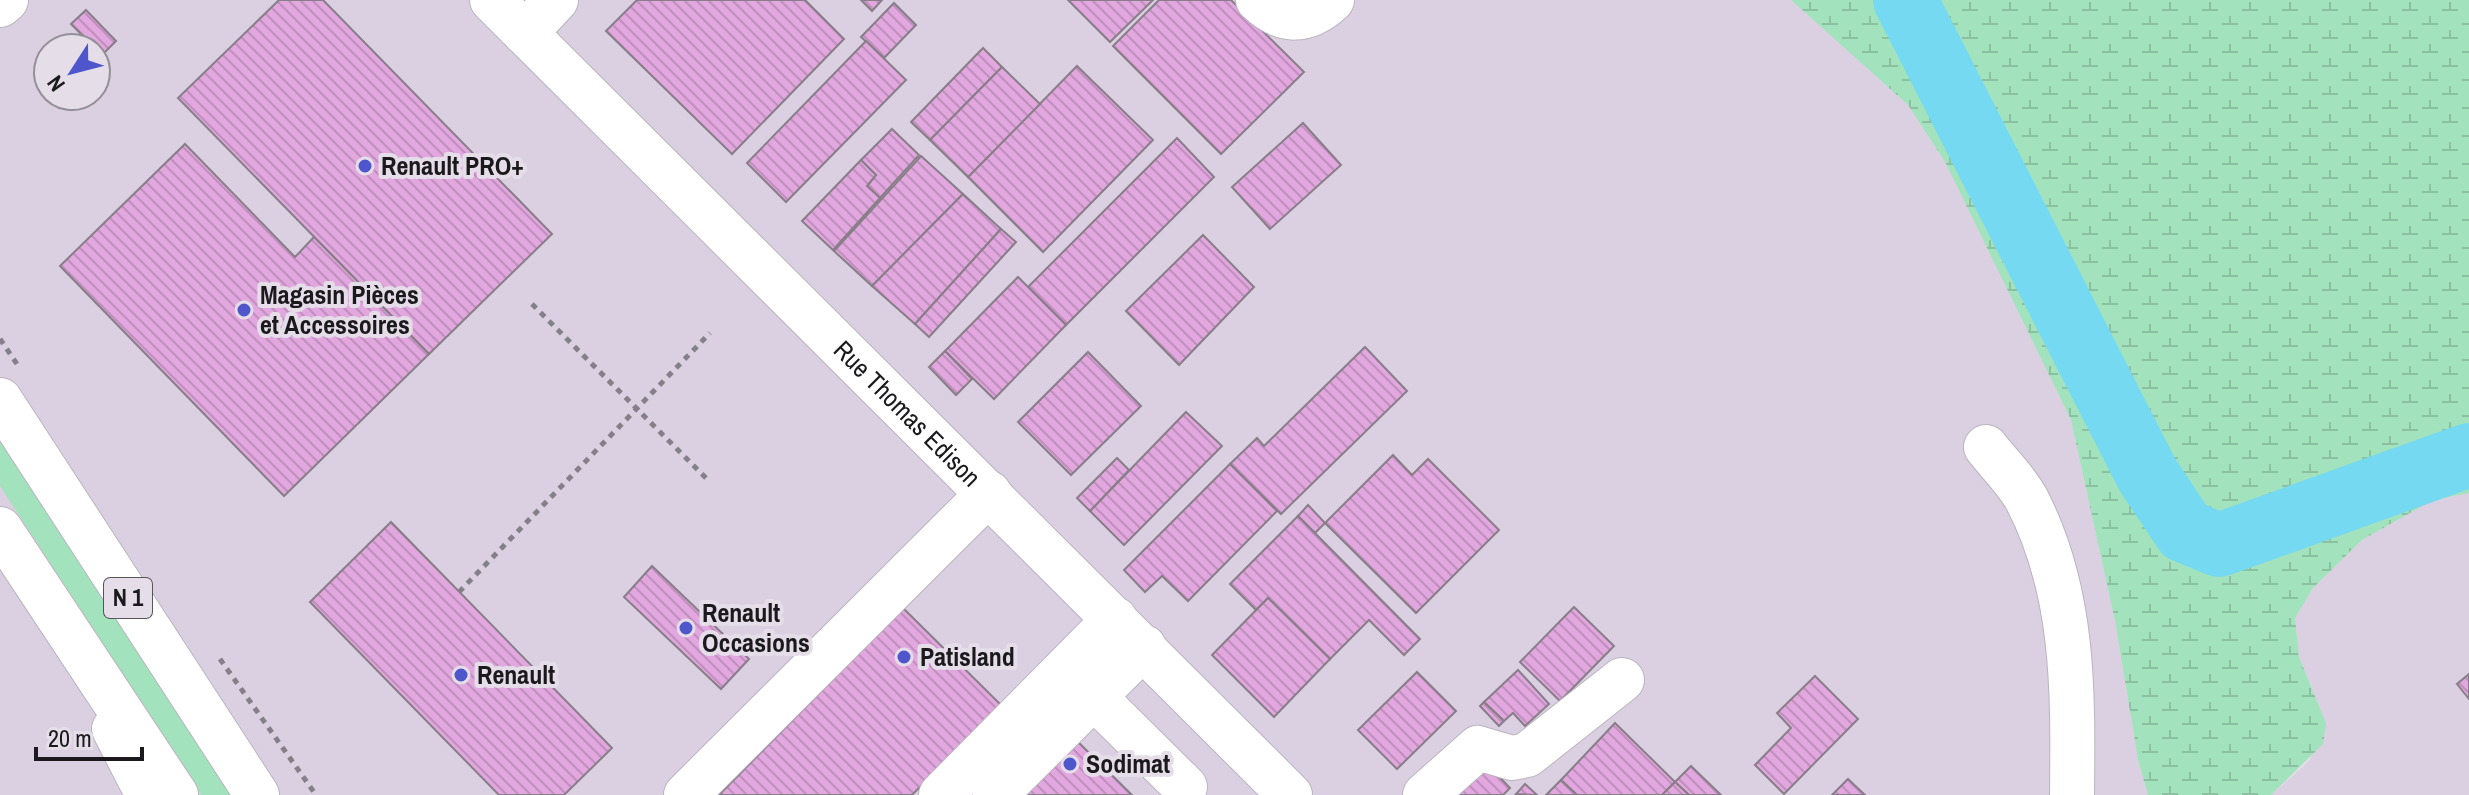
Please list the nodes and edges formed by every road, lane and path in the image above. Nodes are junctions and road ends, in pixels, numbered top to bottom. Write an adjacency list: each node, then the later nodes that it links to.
1 (6, 0): 6 (main road)
2 (492, 0): 7 (main road, Rue Thomas Edison)
3 (556, 0): 7 (main road)
4 (1258, 0): 5 (main road)
5 (1332, 0)
6 (0, 5)
7 (525, 33): 14 (main road, Rue Thomas Edison)
8 (532, 304): 11 (path)
9 (710, 333): 11 (path)
10 (0, 400): 24 (main road, N 1)
11 (638, 409): 13 (path); 16 (path)
12 (1986, 447): 30 (main road)
13 (709, 481)
14 (989, 493): 18 (main road, Rue Thomas Edison); 25 (main road)
15 (0, 529): 17 (main road, N 1)
16 (459, 592)
17 (50, 606): 22 (main road); 23 (main road, N 1)
18 (1129, 633): 20 (main road); 26 (main road); 28 (main road, Rue Thomas Edison)
19 (1622, 680): 29 (main road)
20 (1094, 697): 21 (main road); 27 (main road)
21 (1185, 787)
22 (148, 795)
23 (176, 795)
24 (257, 795)
25 (686, 795)
26 (941, 795)
27 (995, 795)
28 (1290, 795)
29 (1425, 795)
30 (2072, 795)

